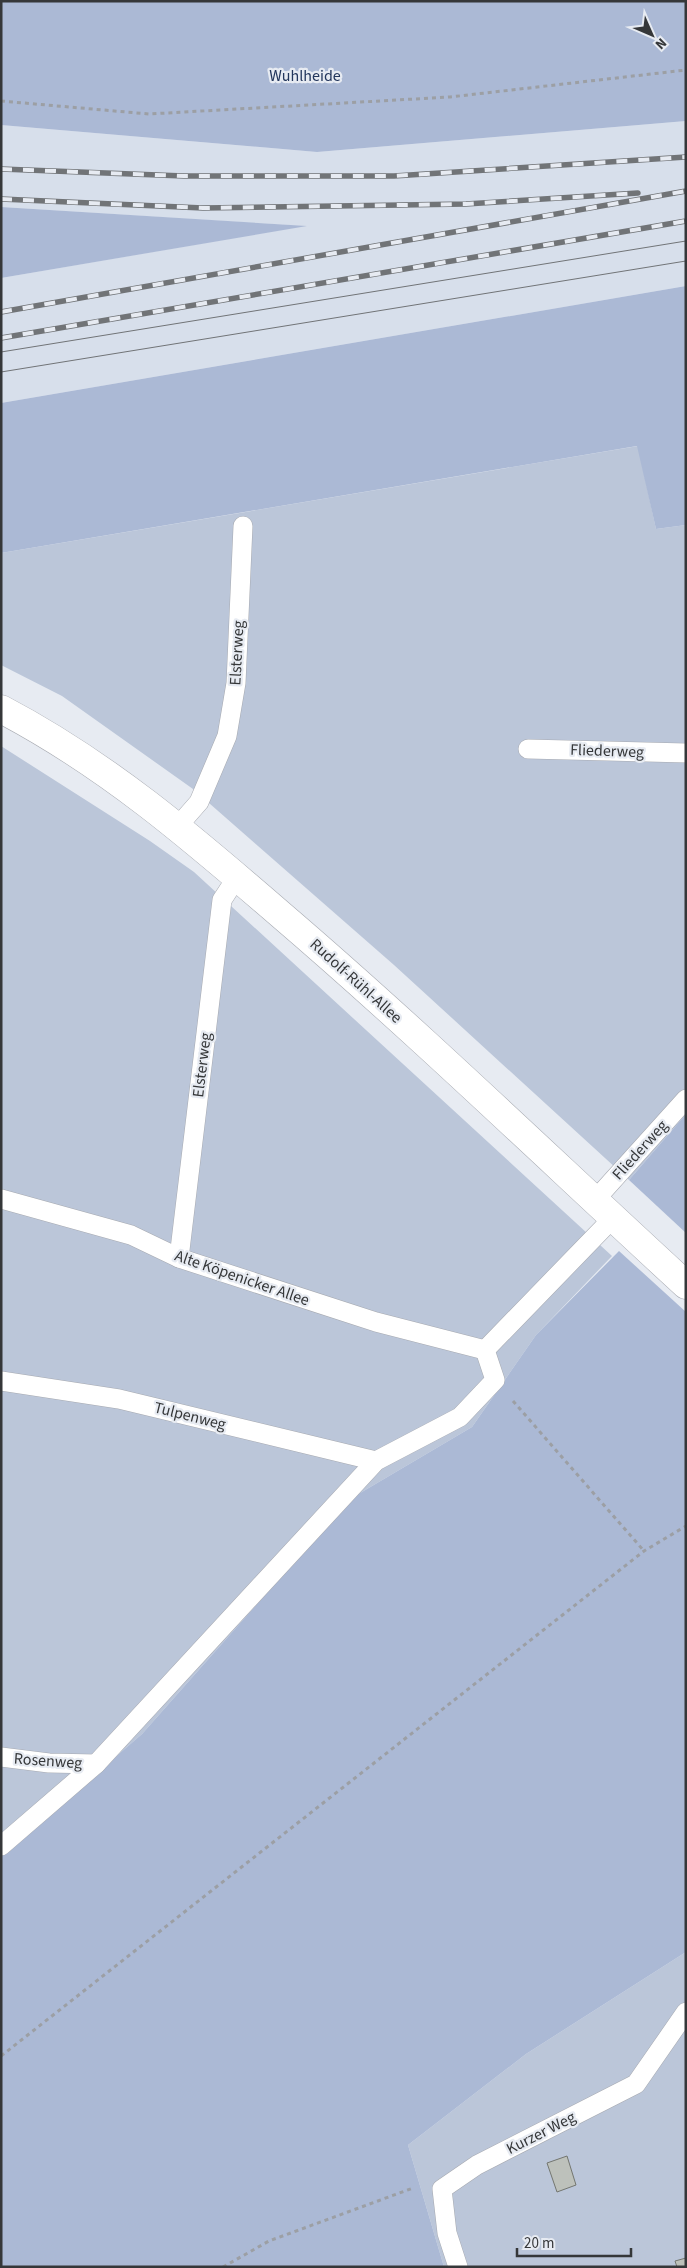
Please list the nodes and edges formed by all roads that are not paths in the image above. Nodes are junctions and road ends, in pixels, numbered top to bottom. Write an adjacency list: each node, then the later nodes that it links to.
1 (243, 526): 5 (lane, Elsterweg)
2 (1, 709): 5 (street, Rudolf-Rühl-Allee)
3 (528, 748): 4 (lane, Fliederweg)
4 (686, 753)
5 (178, 826): 6 (street, Rudolf-Rühl-Allee)
6 (237, 877): 9 (street, Rudolf-Rühl-Allee); 10 (lane, Elsterweg)
7 (686, 1099): 9 (lane, Fliederweg)
8 (1, 1199): 10 (lane, Alte Köpenicker Allee)
9 (604, 1209): 11 (street, Rudolf-Rühl-Allee); 12 (lane, Fliederweg)
10 (179, 1258): 12 (lane, Alte Köpenicker Allee)
11 (686, 1285)
12 (485, 1350): 14 (lane)
13 (1, 1381): 14 (lane, Tulpenweg)
14 (376, 1461): 16 (lane)
15 (1, 1757): 16 (lane, Rosenweg)
16 (96, 1764): 17 (lane)
17 (1, 1846)
18 (686, 2012): 19 (lane, Kurzer Weg)
19 (458, 2267)

